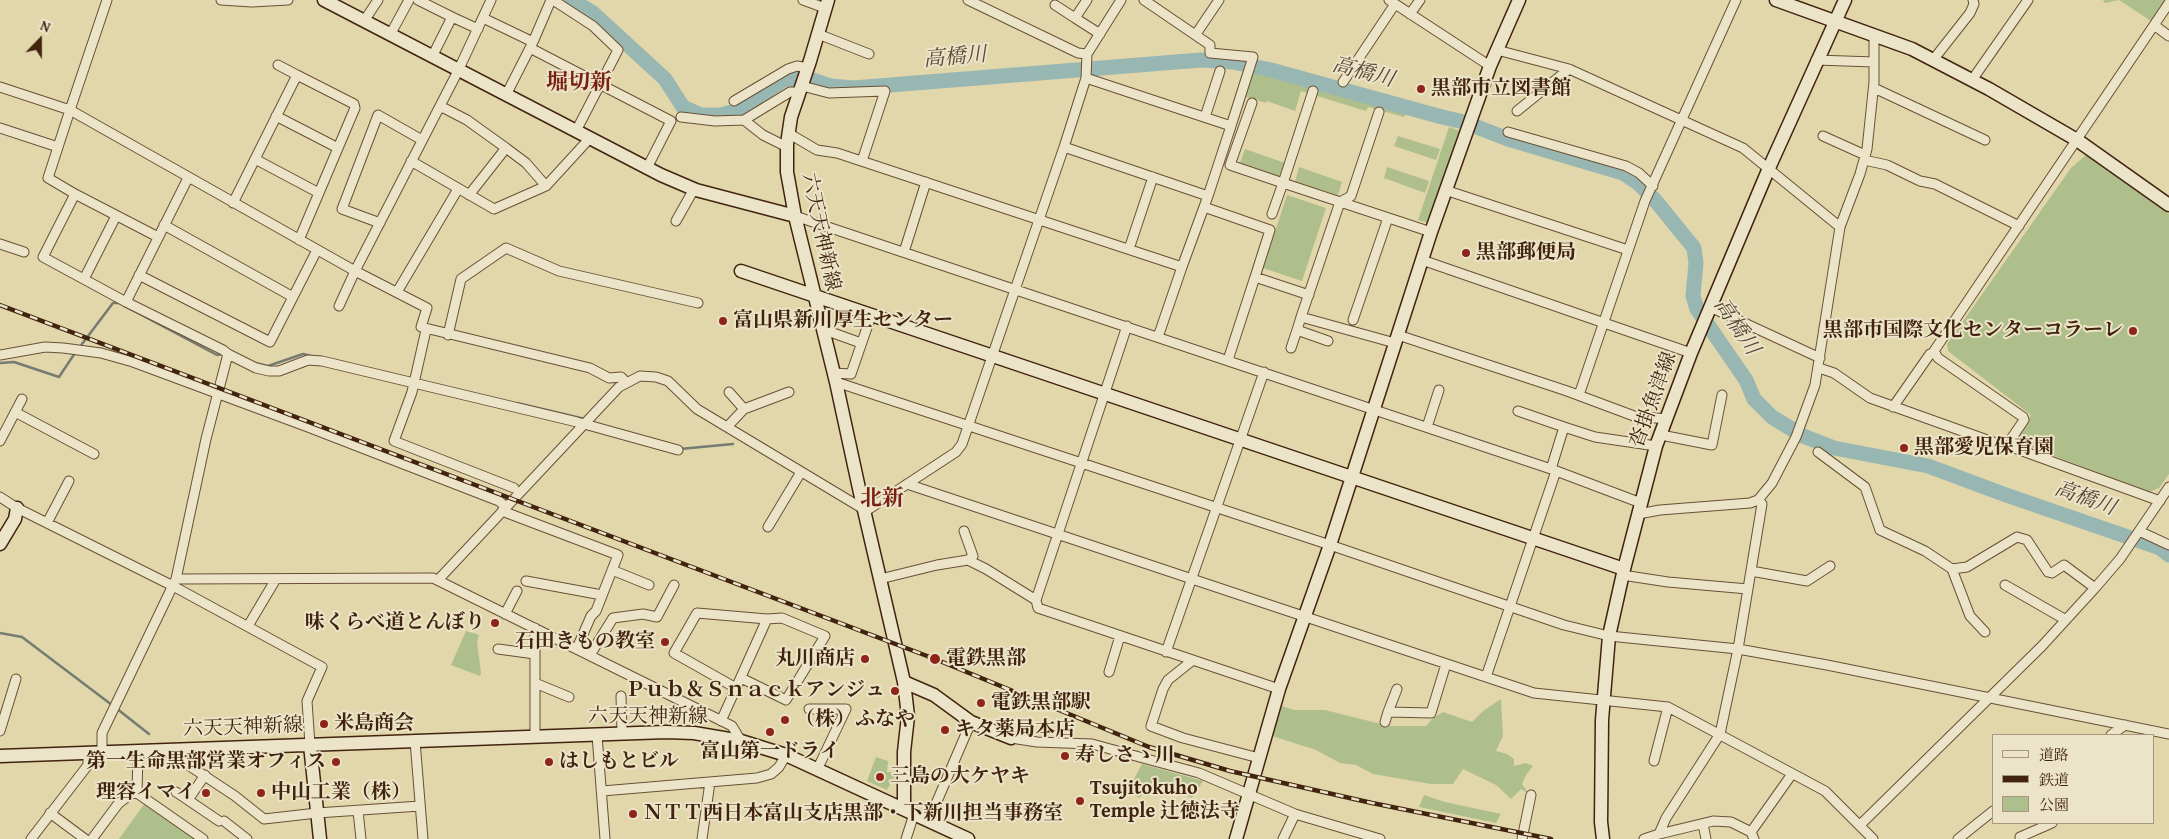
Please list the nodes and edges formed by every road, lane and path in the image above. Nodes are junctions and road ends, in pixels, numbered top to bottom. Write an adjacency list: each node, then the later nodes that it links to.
1 (107, 0): 68 (street)
2 (222, 0): 3 (street)
3 (288, 0)
4 (324, 0): 32 (street)
5 (378, 0): 32 (street)
6 (409, 0): 39 (street)
7 (418, 0): 28 (street)
8 (491, 0): 29 (street)
9 (552, 0): 41 (street); 59 (street)
10 (803, 0): 25 (street)
11 (968, 0): 44 (street)
12 (1087, 0): 30 (street)
13 (1122, 0): 36 (street)
14 (1144, 0): 37 (street)
15 (1219, 0): 37 (street)
16 (1420, 0): 27 (street)
17 (1520, 0): 42 (street)
18 (1736, 0): 75 (street)
19 (1776, 0): 31 (street)
20 (1845, 0): 31 (street, 沓掛魚津線)
21 (1973, 0): 47 (street)
22 (2028, 0): 57 (street)
23 (1392, 2): 27 (street); 58 (street)
24 (2169, 3): 33 (street)
25 (827, 4): 35 (street, 六天天神新線)
26 (1055, 4): 30 (street)
27 (1410, 14): 50 (street)
28 (452, 17): 34 (street); 45 (street)
29 (483, 18): 34 (street); 41 (street)
30 (1076, 18): 36 (street)
31 (1835, 20): 38 (street); 46 (street, 沓掛魚津線)
32 (364, 21): 39 (street)
33 (2154, 25): 40 (street); 85 (street)
34 (478, 29): 53 (street)
35 (818, 34): 43 (street); 52 (street, 六天天神新線)
36 (1100, 34): 44 (street)
37 (1196, 34): 76 (street)
38 (1874, 34): 47 (street); 48 (street)
39 (390, 35): 45 (street)
40 (2169, 36)
41 (531, 45): 59 (street); 64 (street)
42 (1497, 50): 50 (street); 51 (street)
43 (869, 54)
44 (1087, 54): 56 (street)
45 (432, 57): 53 (street)
46 (1816, 60): 48 (street); 96 (street, 沓掛魚津線)
47 (1933, 60): 57 (street)
48 (1874, 62): 61 (street)
49 (278, 65): 55 (street)
50 (1490, 66): 105 (street)
51 (1569, 69): 69 (street); 75 (street)
52 (807, 70): 62 (street, 六天天神新線); 65 (street)
53 (458, 71): 64 (street); 67 (street)
54 (1220, 71): 73 (street)
55 (297, 75): 71 (street); 88 (street)
56 (1086, 78): 73 (street); 90 (street)
57 (1972, 80): 85 (street)
58 (1343, 82)
59 (600, 84): 78 (street); 95 (street)
60 (0, 87): 68 (street)
61 (1874, 88): 84 (street); 91 (street)
62 (801, 89): 74 (street); 80 (street, 六天天神新線); 94 (street)
63 (1313, 90): 100 (street)
64 (506, 95): 78 (street)
65 (734, 101)
66 (1252, 103): 100 (street)
67 (440, 106): 83 (street); 89 (street)
68 (70, 110): 86 (street); 98 (street)
69 (1517, 111)
70 (1379, 112): 110 (street)
71 (276, 116): 88 (street); 92 (street)
72 (681, 117): 74 (street)
73 (1205, 117): 76 (street)
74 (744, 120): 87 (street)
75 (1683, 120): 96 (street); 102 (street)
76 (1230, 126): 109 (street)
77 (0, 128): 86 (street)
78 (576, 130): 82 (street)
79 (1508, 132): 102 (street)
80 (788, 133): 87 (street, 六天天神新線); 94 (street)
81 (1823, 136): 91 (street)
82 (590, 138): 95 (street); 101 (street)
83 (422, 140): 93 (street); 120 (street)
84 (1985, 140)
85 (2077, 140): 112 (street); 122 (street)
86 (58, 147): 107 (street)
87 (787, 147): 116 (street, 六天天神新線)
88 (338, 148): 106 (street)
89 (506, 148): 101 (street); 108 (street)
90 (1064, 148): 97 (street); 118 (street)
91 (1865, 157): 122 (street); 123 (street)
92 (255, 159): 106 (street); 111 (street)
93 (411, 161): 103 (street); 120 (street)
94 (862, 161): 99 (street)
95 (647, 168): 104 (street)
96 (1769, 168): 123 (street); 148 (street, 沓掛魚津線)
97 (1153, 177): 109 (street); 128 (street)
98 (188, 178): 111 (street); 121 (street)
99 (926, 182): 118 (street); 132 (street)
100 (1283, 183): 110 (street); 114 (street)
101 (546, 186): 108 (street)
102 (1653, 186): 130 (street)
103 (458, 188): 108 (street); 141 (street)
104 (694, 189): 116 (street); 119 (street)
105 (1445, 190): 124 (street); 130 (street)
106 (319, 193): 126 (street)
107 (75, 194): 115 (street); 139 (street)
108 (469, 195)
109 (1208, 196): 113 (street)
110 (1340, 202): 117 (street); 142 (street)
111 (233, 203): 126 (street)
112 (2169, 205)
113 (1204, 207): 134 (street); 138 (street)
114 (1272, 214)
115 (116, 216): 125 (street); 139 (street)
116 (795, 216): 132 (street); 144 (street, 六天天神新線)
117 (1388, 218): 124 (street); 151 (street)
118 (1040, 219): 128 (street); 140 (street)
119 (676, 220)
120 (380, 223): 135 (street)
121 (164, 225): 125 (street); 143 (street)
122 (2019, 226): 165 (street)
123 (1840, 227): 168 (street)
124 (1431, 232): 133 (street)
125 (158, 237): 137 (street)
126 (299, 240): 129 (street)
127 (0, 244): 131 (street)
128 (1129, 249): 134 (street)
129 (317, 250): 135 (street); 143 (street)
130 (1628, 250): 152 (street)
131 (24, 252)
132 (904, 252): 140 (street)
133 (1422, 260): 152 (street); 159 (street)
134 (1182, 267): 158 (street)
135 (355, 271): 141 (street); 147 (street)
136 (740, 271): 144 (street)
137 (139, 275): 143 (street); 145 (street)
138 (1255, 277): 142 (street); 169 (street)
139 (84, 279): 145 (street)
140 (1016, 289): 153 (street); 167 (street)
141 (397, 292): 155 (street)
142 (1309, 295): 150 (street)
143 (293, 297)
144 (814, 297): 149 (street); 154 (street, 六天天神新線)
145 (126, 302): 164 (street)
146 (698, 303): 157 (street)
147 (339, 306)
148 (1710, 307): 163 (street, 沓掛魚津線); 168 (street)
149 (871, 316): 161 (street); 167 (street)
150 (1301, 316): 156 (street); 159 (street)
151 (1354, 320)
152 (1604, 323): 163 (street); 180 (street)
153 (1127, 326): 158 (street); 179 (street)
154 (822, 329): 161 (street); 172 (street, 六天天神新線)
155 (426, 330): 157 (street); 174 (street)
156 (1297, 330): 160 (street); 162 (street)
157 (448, 335): 173 (street)
158 (1158, 337): 169 (street)
159 (1396, 339): 180 (street); 185 (street)
160 (1328, 341)
161 (862, 343): 172 (street)
162 (1291, 348)
163 (1691, 353): 188 (street, 沓掛魚津線)
164 (228, 354): 174 (street); 178 (street)
165 (1934, 354): 183 (street); 197 (street)
166 (0, 355): 178 (street)
167 (992, 355): 179 (street); 189 (street)
168 (1820, 358): 170 (street)
169 (1228, 360): 171 (street)
170 (1819, 368): 183 (street); 210 (street)
171 (1264, 372): 185 (street); 194 (street)
172 (834, 377): 189 (street); 216 (street, 六天天神新線)
173 (626, 382): 190 (street); 191 (street)
174 (414, 384): 190 (street); 208 (street)
175 (1439, 390): 192 (street)
176 (729, 392): 184 (street)
177 (789, 392): 184 (street)
178 (218, 393): 214 (street); 237 (street)
179 (1105, 394): 194 (street); 201 (street)
180 (1579, 395): 188 (street)
181 (1722, 395): 196 (street)
182 (22, 399): 187 (street)
183 (1893, 407): 197 (street)
184 (744, 409): 191 (street)
185 (1373, 409): 192 (street); 204 (street)
186 (1518, 411): 193 (street)
187 (15, 412): 195 (street); 200 (street)
188 (1667, 419): 196 (street, 沓掛魚津線)
189 (968, 424): 201 (street); 206 (street)
190 (583, 425): 198 (street); 214 (street)
191 (727, 427): 203 (street)
192 (1427, 427): 202 (street)
193 (1564, 428): 196 (street); 202 (street)
194 (1240, 440): 204 (street); 213 (street)
195 (0, 441)
196 (1658, 441): 215 (street, 沓掛魚津線)
197 (2012, 444): 211 (street)
198 (678, 450)
199 (1818, 452): 228 (street)
200 (94, 454)
201 (1082, 463): 213 (street); 221 (street)
202 (1554, 470): 215 (street); 222 (street)
203 (800, 472): 216 (street); 218 (street)
204 (1351, 478): 222 (street); 224 (street)
205 (68, 481): 217 (street)
206 (907, 484): 216 (street); 221 (street)
207 (2169, 487): 211 (street)
208 (514, 488)
209 (0, 497): 212 (street)
210 (1758, 500): 215 (street); 230 (street)
211 (2160, 500): 219 (street)
212 (17, 508): 217 (street); 223 (street)
213 (1216, 508): 224 (street); 235 (street)
214 (504, 509): 229 (street); 234 (street)
215 (1640, 509): 231 (street, 沓掛魚津線)
216 (865, 510): 233 (street, 六天天神新線)
217 (47, 523): 237 (street)
218 (768, 527)
219 (2139, 530): 225 (street); 241 (street)
220 (964, 531): 226 (street)
221 (1059, 535): 235 (street); 245 (street)
222 (1535, 539): 231 (street); 246 (street)
223 (0, 544)
224 (1330, 545): 246 (street); 248 (street)
225 (2169, 545)
226 (968, 560): 233 (street); 245 (street)
227 (1830, 566): 230 (street)
228 (1952, 569): 241 (street); 253 (street)
229 (612, 570): 238 (street); 244 (street)
230 (1751, 570): 242 (street)
231 (1623, 572): 242 (street); 255 (street, 沓掛魚津線)
232 (276, 578): 234 (street); 237 (street); 251 (street)
233 (880, 579): 268 (street, 六天天神新線)
234 (438, 580): 247 (street)
235 (1192, 580): 248 (street); 259 (street)
236 (526, 581): 244 (street)
237 (174, 582): 251 (street); 296 (street)
238 (649, 585)
239 (2005, 585): 250 (street)
240 (674, 586): 261 (street)
241 (2095, 588): 250 (street)
242 (1748, 589): 257 (street)
243 (516, 592): 247 (street)
244 (602, 595): 256 (street)
245 (1036, 600): 254 (street)
246 (1510, 606): 255 (street); 265 (street)
247 (505, 614): 252 (street)
248 (1304, 618): 263 (street); 271 (street)
249 (767, 620): 266 (street); 266 (street); 270 (street)
250 (2066, 620): 275 (street)
251 (248, 626): 294 (street)
252 (534, 628): 256 (street); 260 (street)
253 (1985, 632)
254 (1120, 636): 259 (street); 264 (street)
255 (1609, 636): 257 (street); 276 (street, 沓掛魚津線)
256 (577, 648): 261 (street)
257 (1738, 649): 275 (street); 286 (street)
258 (498, 650): 260 (street)
259 (1166, 652): 262 (street)
260 (534, 654): 269 (street)
261 (590, 655): 280 (street)
262 (1193, 660): 271 (street); 301 (street)
263 (1446, 664): 265 (street); 279 (street)
264 (1109, 672)
265 (1486, 677): 276 (street)
266 (741, 678): 270 (street)
267 (16, 679): 284 (street)
268 (904, 682): 281 (street); 315 (street, 六天天神新線)
269 (535, 683): 274 (street); 290 (street)
270 (736, 688): 280 (street)
271 (1279, 689): 301 (street)
272 (1397, 689): 279 (street)
273 (621, 696): 285 (street)
274 (569, 697)
275 (1988, 697): 283 (street); 323 (street)
276 (1604, 699): 277 (street); 343 (street, 沓掛魚津線)
277 (1668, 707): 286 (street); 302 (street)
278 (809, 708): 303 (street)
279 (1388, 712): 282 (street)
280 (721, 721): 293 (street)
281 (971, 722): 291 (street); 320 (street)
282 (1385, 722)
283 (2126, 725): 287 (street); 288 (street)
284 (0, 730)
285 (622, 734): 289 (street, 六天天神新線); 293 (street, 六天天神新線)
286 (1720, 734): 304 (street); 324 (street)
287 (2112, 734)
288 (2169, 734)
289 (597, 735): 290 (street, 六天天神新線); 307 (street)
290 (535, 737): 292 (street, 六天天神新線)
291 (1011, 738): 311 (street)
292 (416, 740): 294 (street, 六天天神新線); 313 (street)
293 (741, 741): 299 (street, 六天天神新線)
294 (310, 745): 295 (street, 六天天神新線); 317 (street)
295 (170, 749): 297 (street, 六天天神新線); 305 (street)
296 (102, 752): 297 (street, 六天天神新線); 298 (street, 六天天神新線)
297 (138, 752): 309 (street)
298 (88, 753): 300 (street, 六天天神新線); 316 (street)
299 (786, 755): 303 (street, 六天天神新線); 306 (street)
300 (0, 756)
301 (1259, 758): 311 (street)
302 (1654, 761)
303 (817, 770): 315 (street, 六天天神新線)
304 (1792, 774): 323 (street); 326 (street)
305 (205, 775): 312 (street); 317 (street)
306 (710, 782): 307 (street); 336 (street)
307 (602, 791): 335 (street)
308 (176, 792): 312 (street)
309 (138, 793): 329 (street); 330 (street)
310 (1531, 795): 342 (street)
311 (1250, 796): 319 (street); 339 (street)
312 (188, 800): 331 (street)
313 (420, 806): 314 (street); 334 (street)
314 (358, 811): 317 (street); 333 (street)
315 (909, 811): 320 (street); 337 (street)
316 (50, 813): 327 (street); 328 (street)
317 (317, 813): 332 (street)
318 (1992, 813): 347 (street)
319 (1295, 814): 325 (street); 340 (street)
320 (929, 820): 338 (street)
321 (1703, 824): 324 (street); 326 (street); 345 (street)
322 (2050, 824): 348 (street)
323 (1860, 825): 346 (street)
324 (1659, 834): 344 (street)
325 (1357, 836): 341 (street)
326 (1753, 836)
327 (31, 839)
328 (85, 839)
329 (92, 839)
330 (203, 839)
331 (247, 839)
332 (320, 839)
333 (361, 839)
334 (423, 839)
335 (605, 839)
336 (702, 839)
337 (906, 839)
338 (968, 839)
339 (1236, 839)
340 (1284, 839)
341 (1380, 839)
342 (1522, 839)
343 (1603, 839)
344 (1644, 839)
345 (1706, 839)
346 (1873, 839)
347 (1958, 839)
348 (2021, 839)

